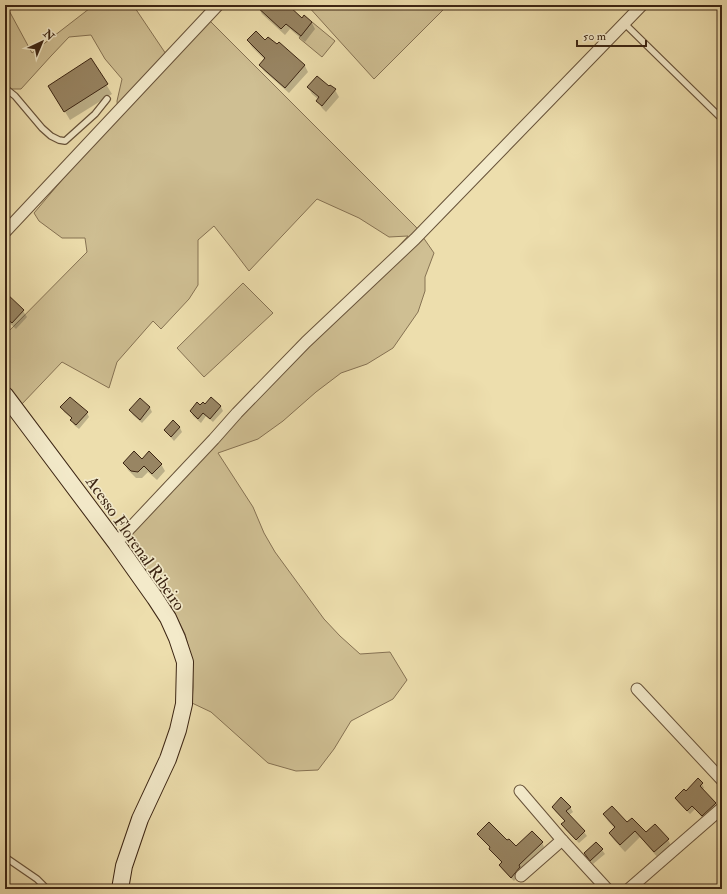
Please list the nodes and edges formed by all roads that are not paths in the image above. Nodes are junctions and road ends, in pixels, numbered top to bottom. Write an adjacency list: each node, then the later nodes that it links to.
1 (218, 5): 7 (street)
2 (642, 5): 3 (street)
3 (624, 23): 6 (lane); 9 (street)
4 (5, 88): 5 (lane)
5 (107, 99)
6 (722, 119)
7 (5, 232)
8 (5, 395): 9 (street, Acesso Florenal Ribeiro)
9 (116, 543): 18 (street, Acesso Florenal Ribeiro)
10 (637, 689): 11 (street)
11 (722, 780)
12 (520, 791): 14 (street)
13 (722, 808): 20 (street)
14 (562, 840): 16 (street); 19 (street)
15 (5, 857): 17 (lane)
16 (521, 876)
17 (47, 889)
18 (120, 889)
19 (607, 889)
20 (629, 889)

